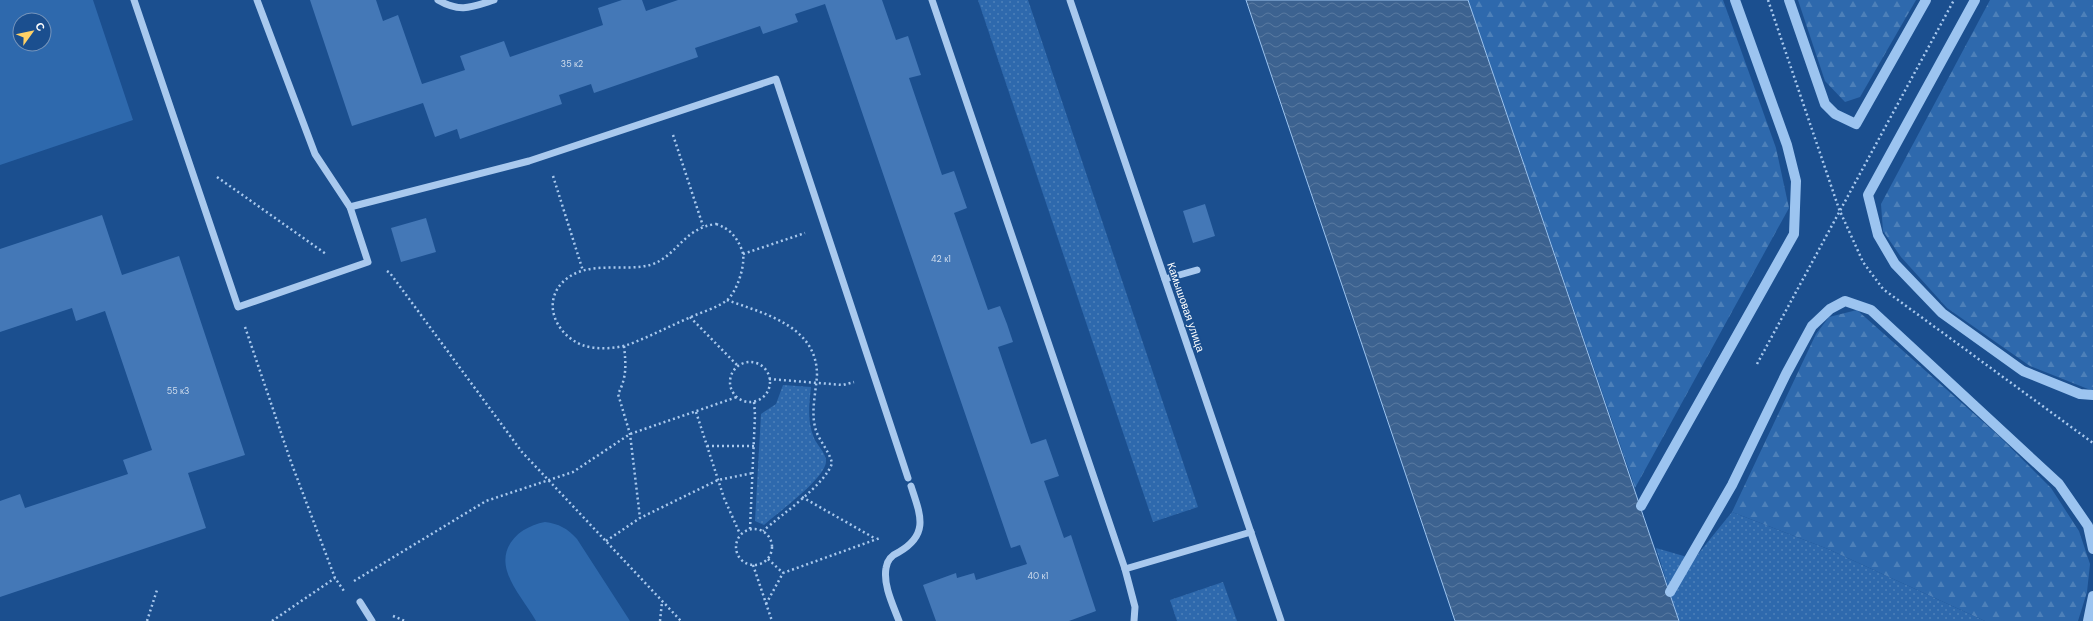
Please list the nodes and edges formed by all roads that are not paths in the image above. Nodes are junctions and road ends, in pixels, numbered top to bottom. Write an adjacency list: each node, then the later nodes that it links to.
1 (134, 0): 7 (street)
2 (257, 0): 7 (street)
3 (438, 0): 4 (street)
4 (494, 0)
5 (932, 0): 13 (street)
6 (1070, 0): 9 (street, Камышовая улица)
7 (350, 207): 10 (street)
8 (1197, 270): 9 (street)
9 (1165, 280): 12 (street, Камышовая улица)
10 (908, 478)
11 (911, 486): 16 (street)
12 (1251, 532): 13 (street); 18 (street, Камышовая улица)
13 (1125, 569): 17 (street)
14 (360, 602): 15 (street)
15 (372, 621)
16 (899, 621)
17 (1134, 621)
18 (1281, 621)

